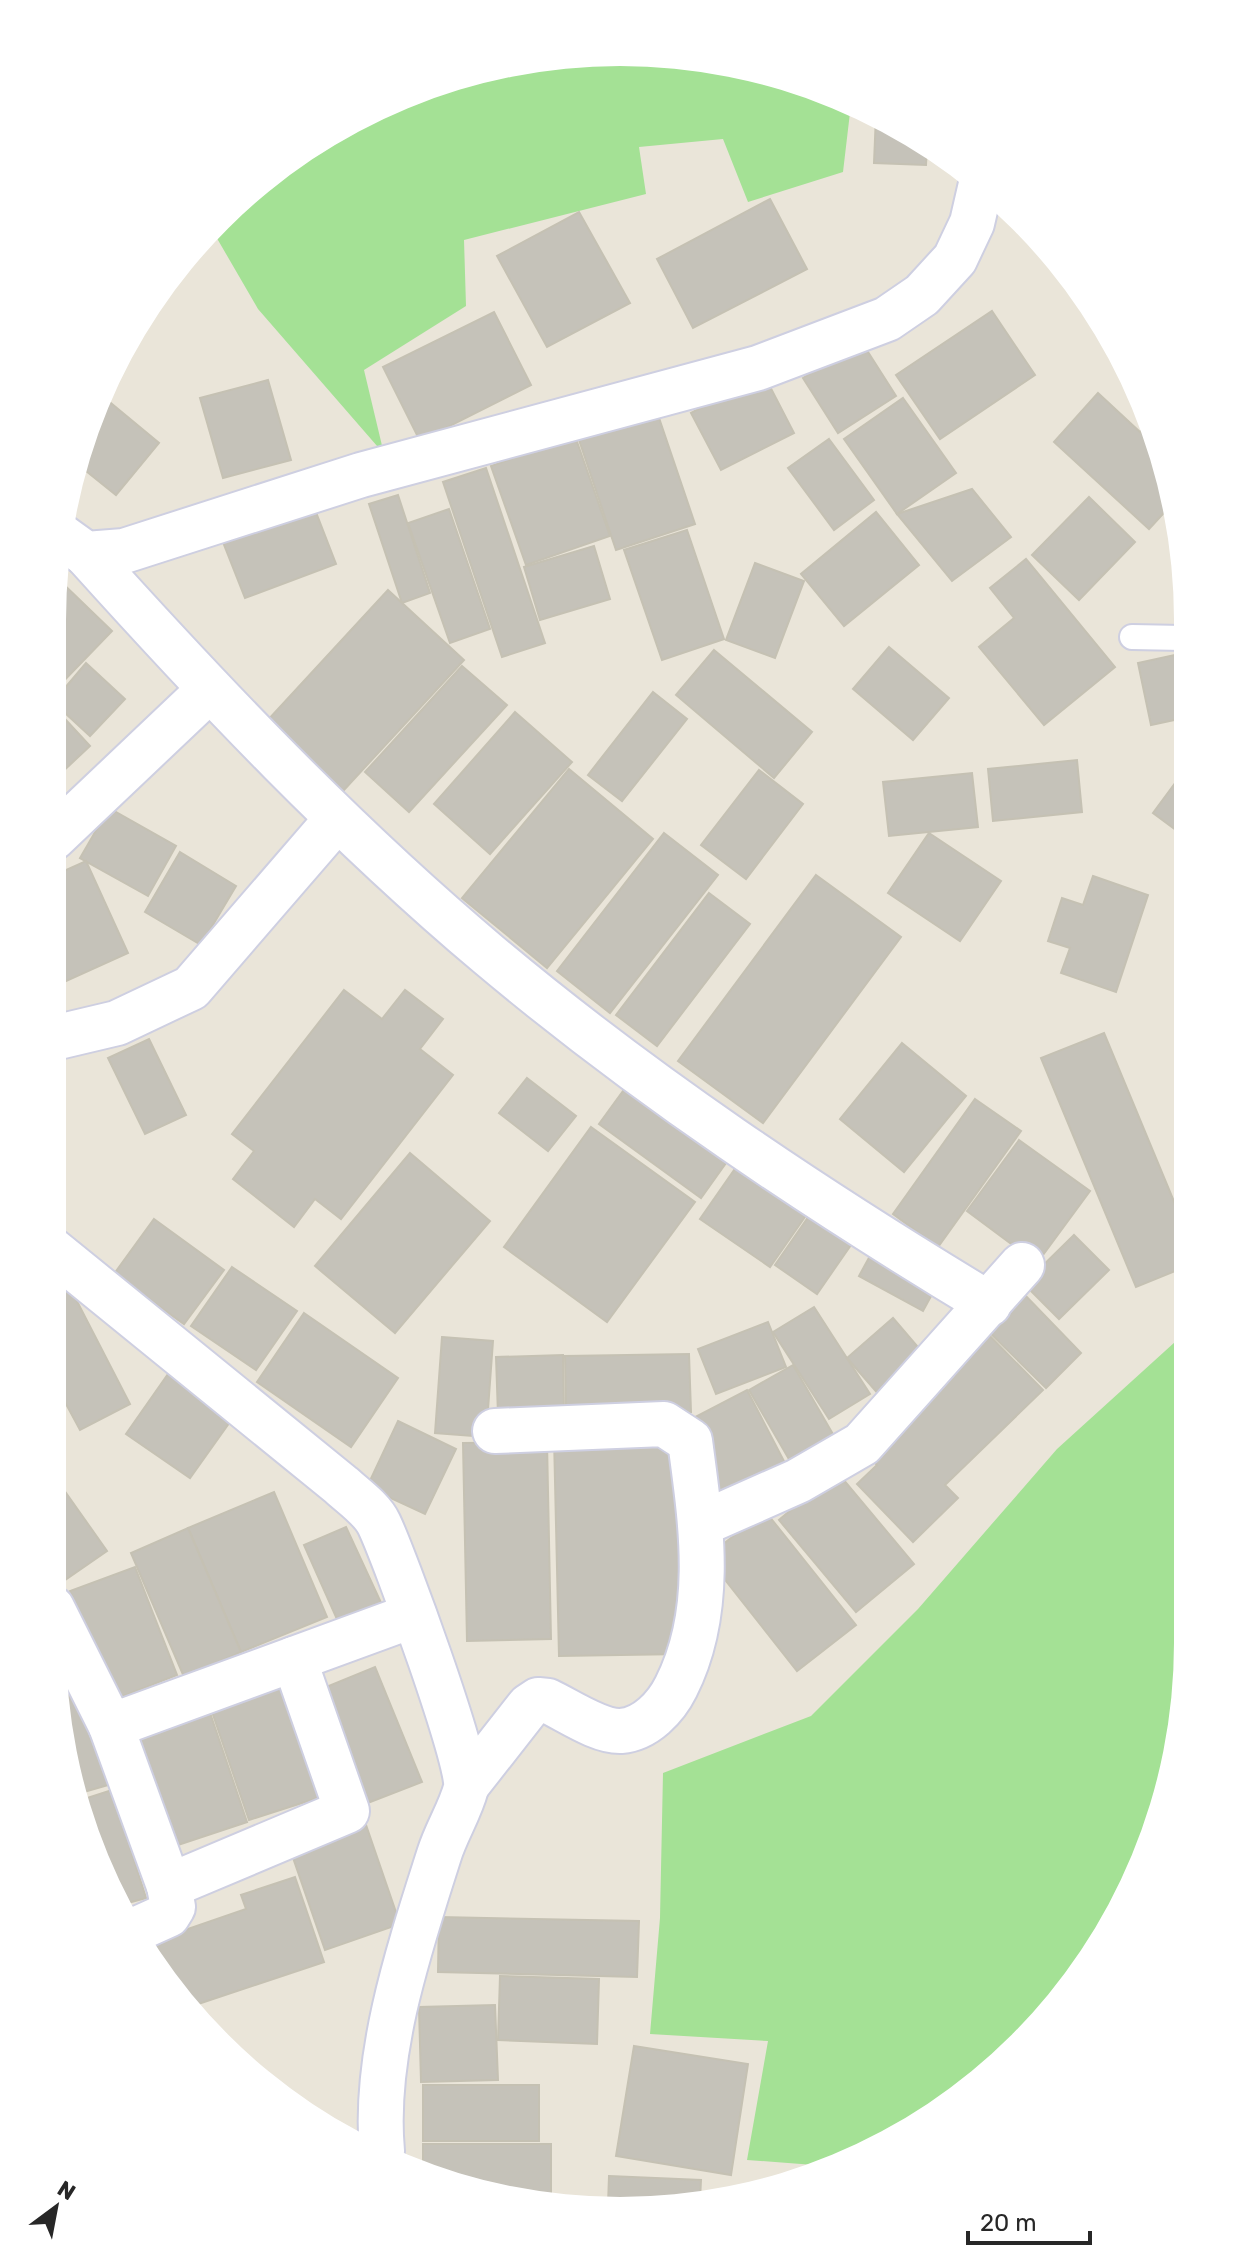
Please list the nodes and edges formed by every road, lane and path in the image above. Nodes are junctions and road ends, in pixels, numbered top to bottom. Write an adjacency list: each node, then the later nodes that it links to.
1 (978, 197): 2 (street)
2 (74, 545): 5 (street)
3 (1132, 637): 4 (lane)
4 (1174, 638)
5 (208, 691): 6 (street); 7 (street)
6 (337, 819): 8 (street); 11 (street)
7 (66, 826)
8 (66, 1035)
9 (66, 1261): 14 (street)
10 (1022, 1265): 11 (street)
11 (989, 1304): 13 (street)
12 (495, 1431): 13 (street)
13 (701, 1524): 18 (street)
14 (414, 1615): 16 (street); 18 (street)
15 (66, 1636): 17 (street)
16 (294, 1659): 17 (street); 19 (street)
17 (111, 1726): 19 (street)
18 (467, 1785): 21 (street)
19 (169, 1886): 20 (street)
20 (144, 1926)
21 (381, 2143)

